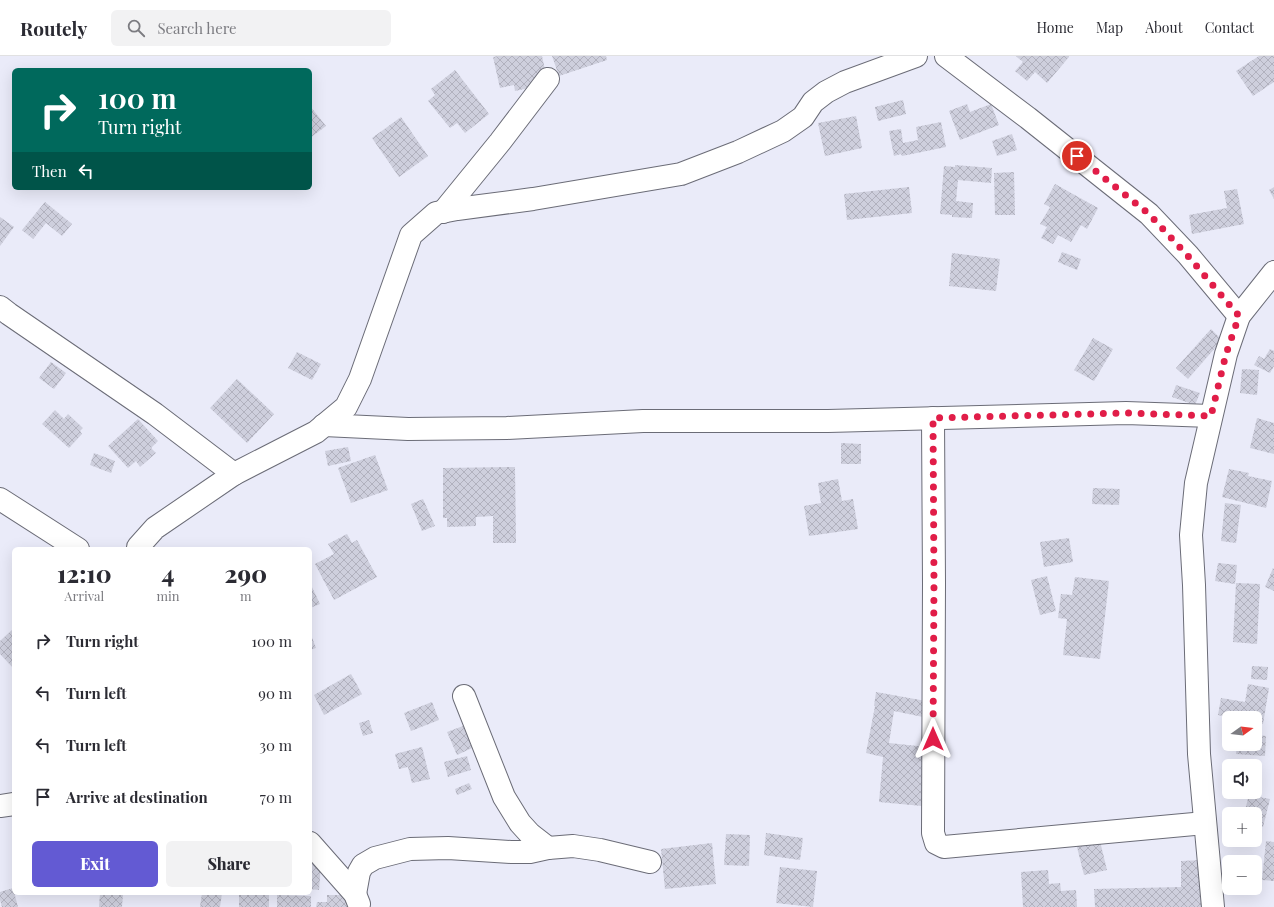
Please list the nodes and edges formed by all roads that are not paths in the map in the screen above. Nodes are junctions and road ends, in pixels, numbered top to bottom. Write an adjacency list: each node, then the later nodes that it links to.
1 (916, 56): 4 (street)
2 (946, 56): 7 (street)
3 (548, 79): 4 (street)
4 (443, 212): 10 (street)
5 (1274, 272): 7 (street)
6 (0, 306): 11 (street)
7 (1239, 316): 8 (street)
8 (1211, 416): 9 (street); 18 (street)
9 (933, 418): 10 (street); 18 (street)
10 (324, 425): 11 (street)
11 (234, 474): 14 (street)
12 (0, 499): 13 (street)
13 (75, 547)
14 (138, 547)
15 (464, 696): 20 (street)
16 (12, 804): 17 (street)
17 (0, 806)
18 (1206, 823): 23 (street)
19 (312, 845): 22 (street)
20 (548, 848): 21 (street); 22 (street)
21 (650, 862)
22 (357, 900)
23 (1213, 907)

